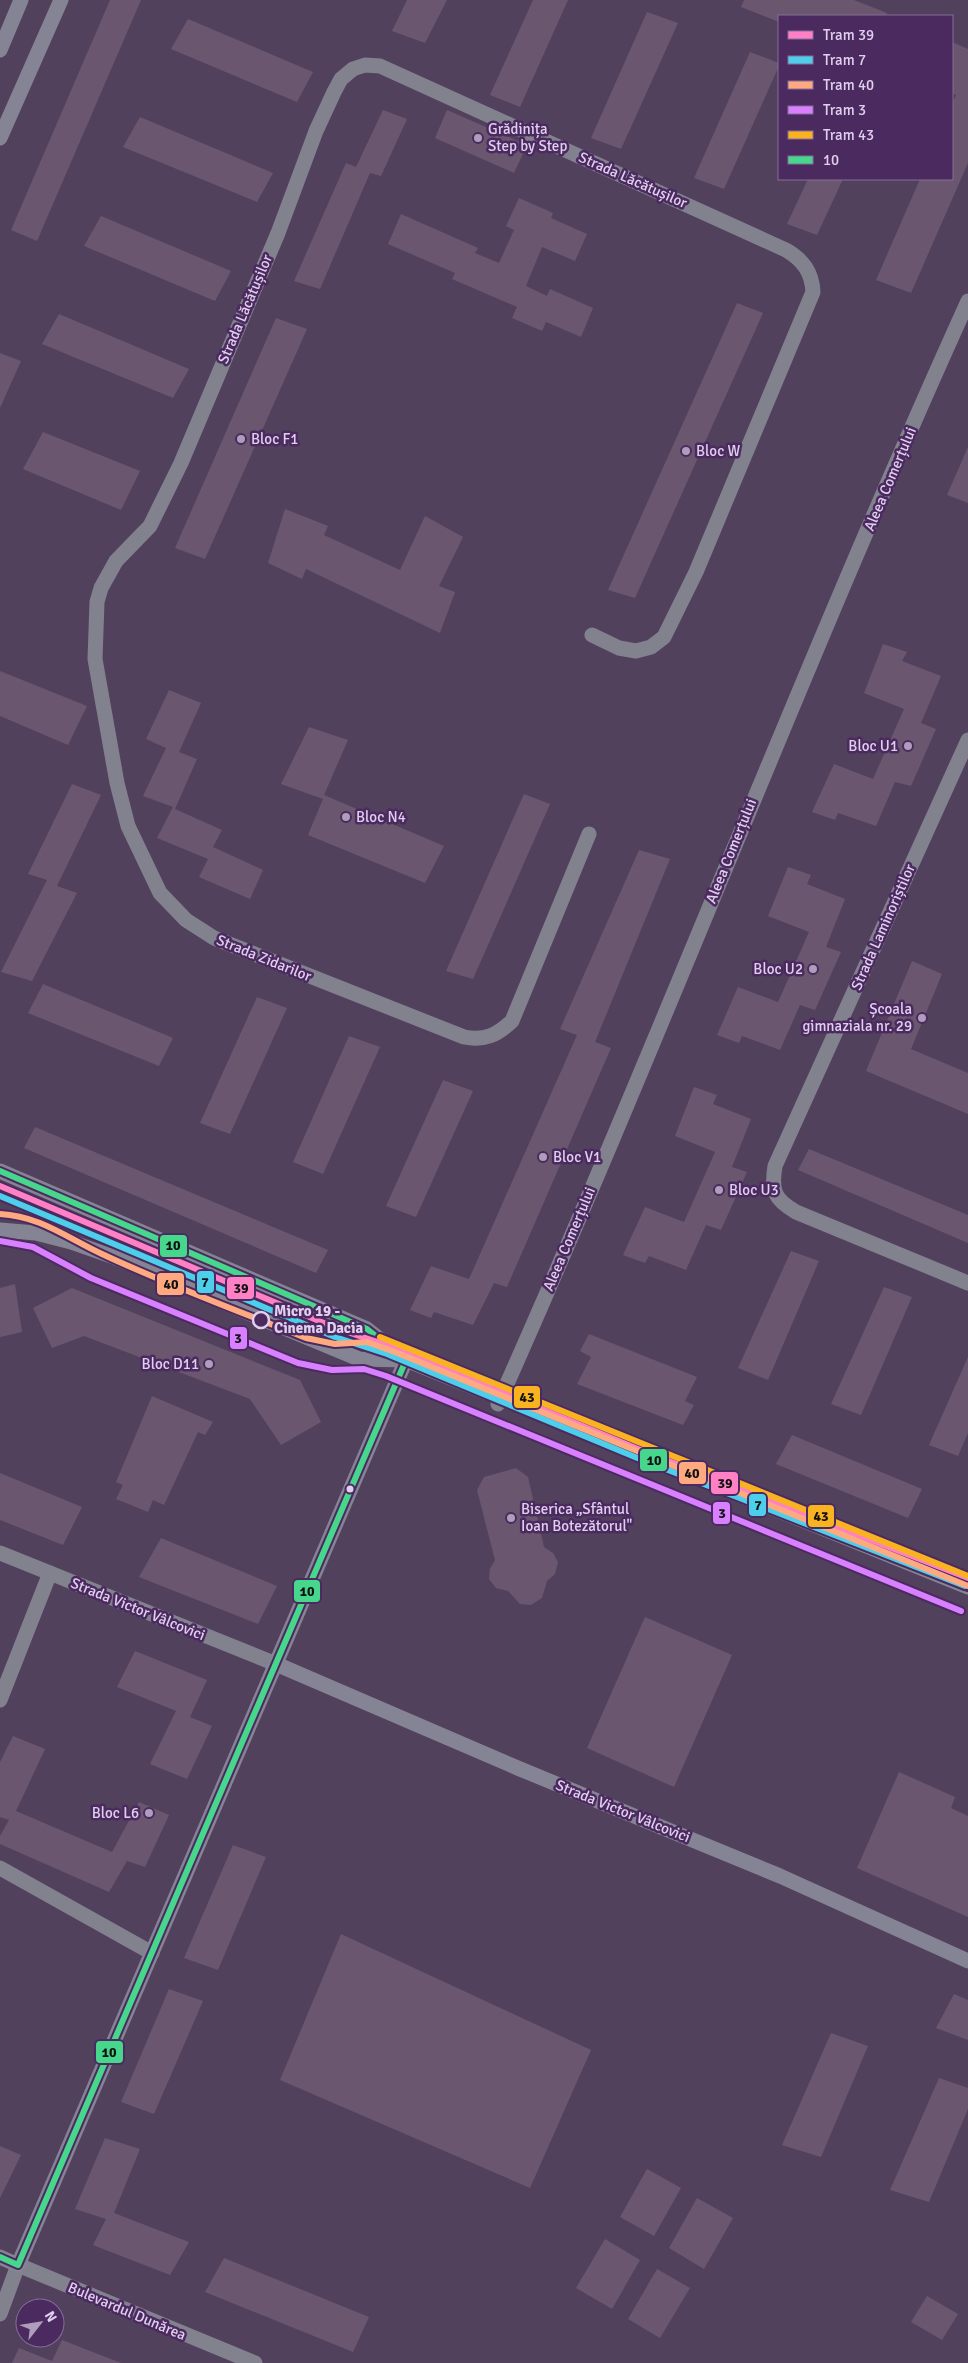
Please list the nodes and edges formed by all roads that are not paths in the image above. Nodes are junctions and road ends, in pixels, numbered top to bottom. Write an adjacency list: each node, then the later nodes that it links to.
1 (21, 0): 3 (street)
2 (61, 0): 4 (street)
3 (0, 50)
4 (5, 112): 5 (street)
5 (0, 138)
6 (968, 300): 15 (street, Aleea Comerțului)
7 (116, 561): 8 (street, Strada Lăcătușilor); 10 (street, Strada Zidarilor)
8 (592, 635)
9 (968, 740): 13 (street, Strada Laminoriștilor)
10 (589, 834)
11 (0, 1171): 14 (street)
12 (0, 1230): 14 (street)
13 (968, 1283)
14 (406, 1360): 15 (street); 19 (street)
15 (499, 1401): 18 (street)
16 (0, 1553): 17 (street, Strada Victor Vâlcovici)
17 (50, 1573): 19 (street, Strada Victor Vâlcovici); 20 (street)
18 (968, 1587)
19 (276, 1664): 22 (street); 23 (street, Strada Victor Vâlcovici)
20 (0, 1700)
21 (0, 1868): 22 (street)
22 (152, 1953): 25 (street)
23 (968, 1961)
24 (0, 2257): 25 (street, Bulevardul Dunărea)
25 (18, 2265): 26 (street); 27 (street, Bulevardul Dunărea)
26 (0, 2314)
27 (255, 2363)

